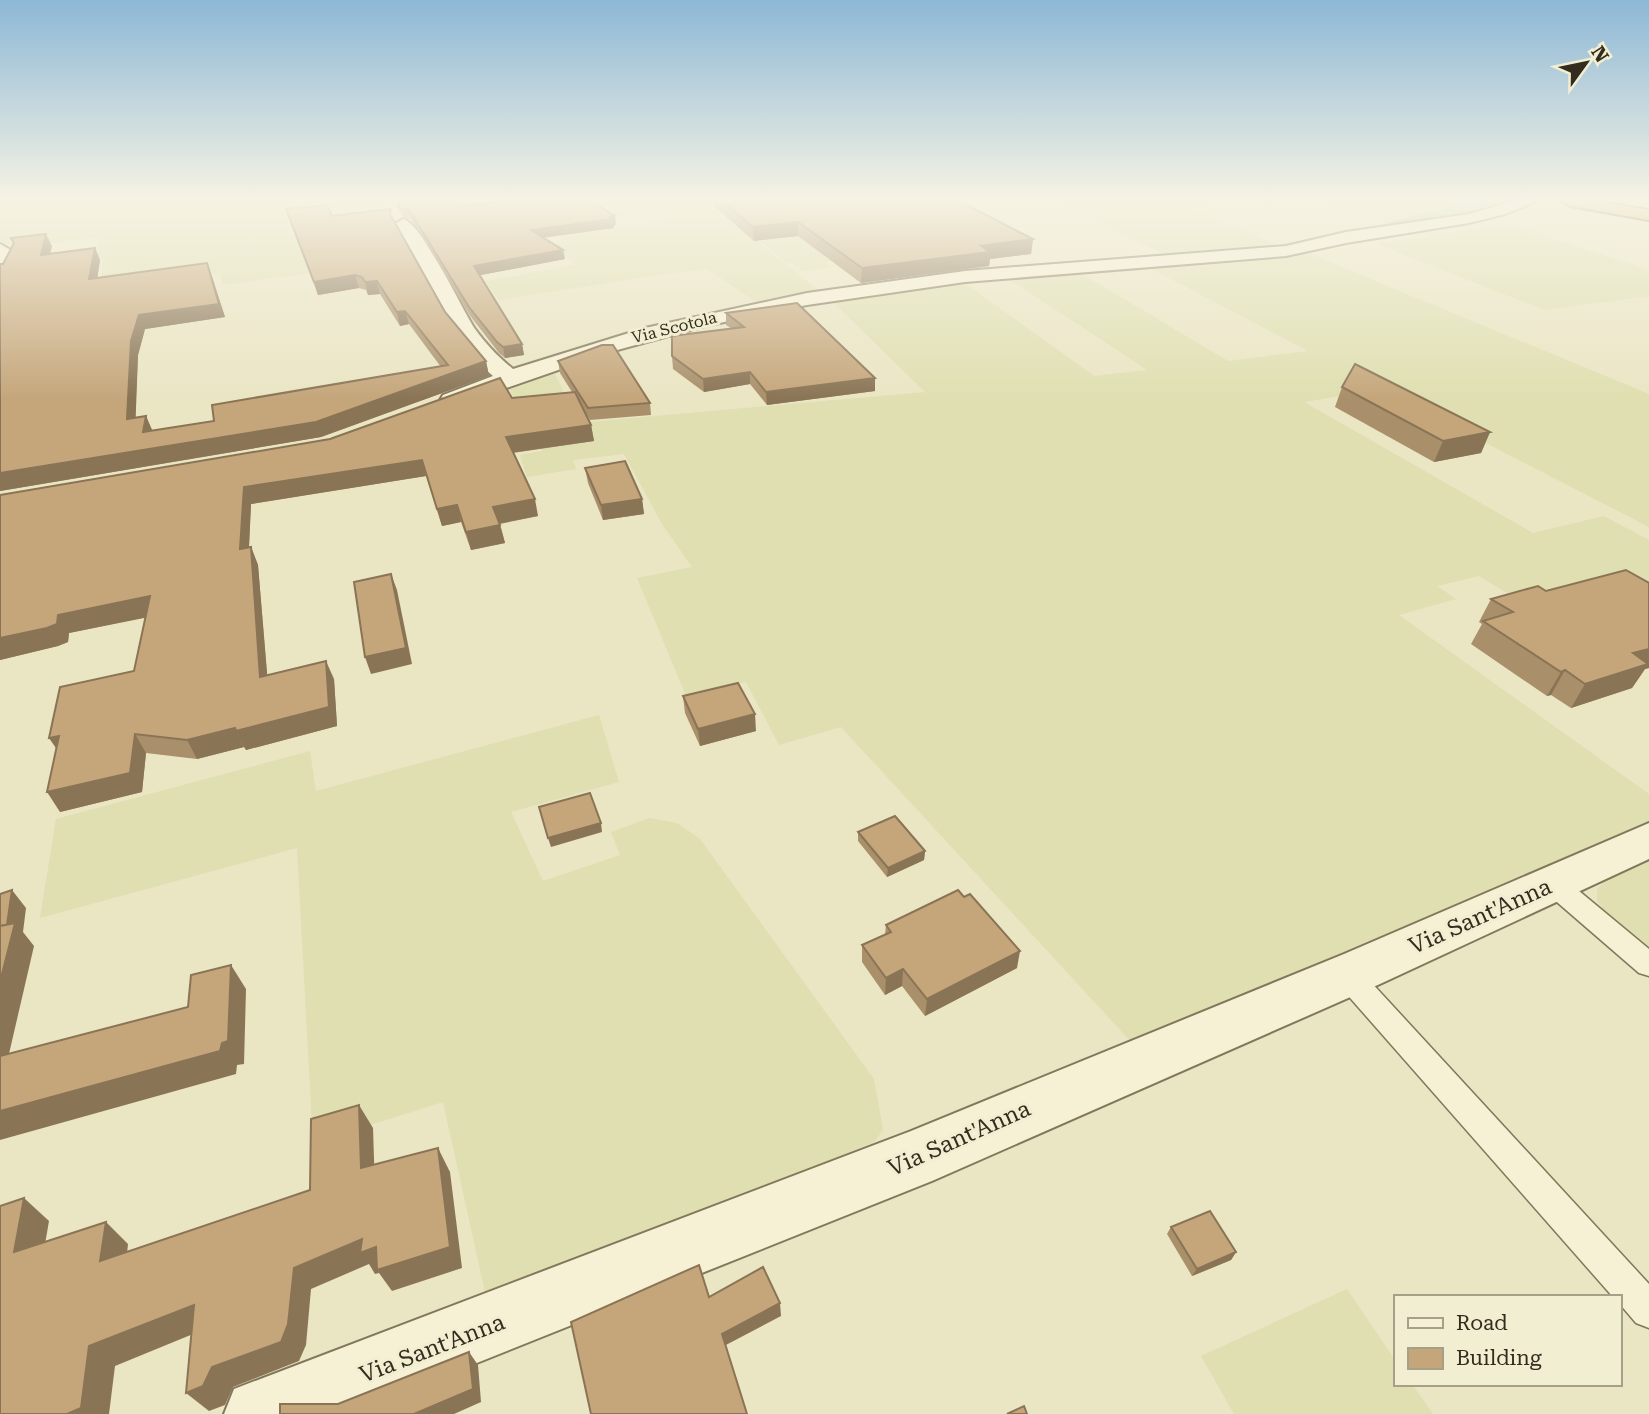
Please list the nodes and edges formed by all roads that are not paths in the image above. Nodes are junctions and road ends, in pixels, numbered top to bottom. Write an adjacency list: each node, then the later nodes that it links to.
1 (430, 267): 4 (street)
2 (1090, 267): 3 (street, Via Scotola)
3 (1078, 268): 4 (street, Via Scotola)
4 (510, 378): 5 (street, Via Scotola)
5 (429, 410)
6 (1649, 840): 7 (street, Via Sant'Anna)
7 (1552, 883): 8 (lane); 9 (street, Via Sant'Anna)
8 (1649, 965)
9 (1347, 975): 10 (lane); 11 (street, Via Sant'Anna)
10 (1649, 1310)
11 (259, 1414)

